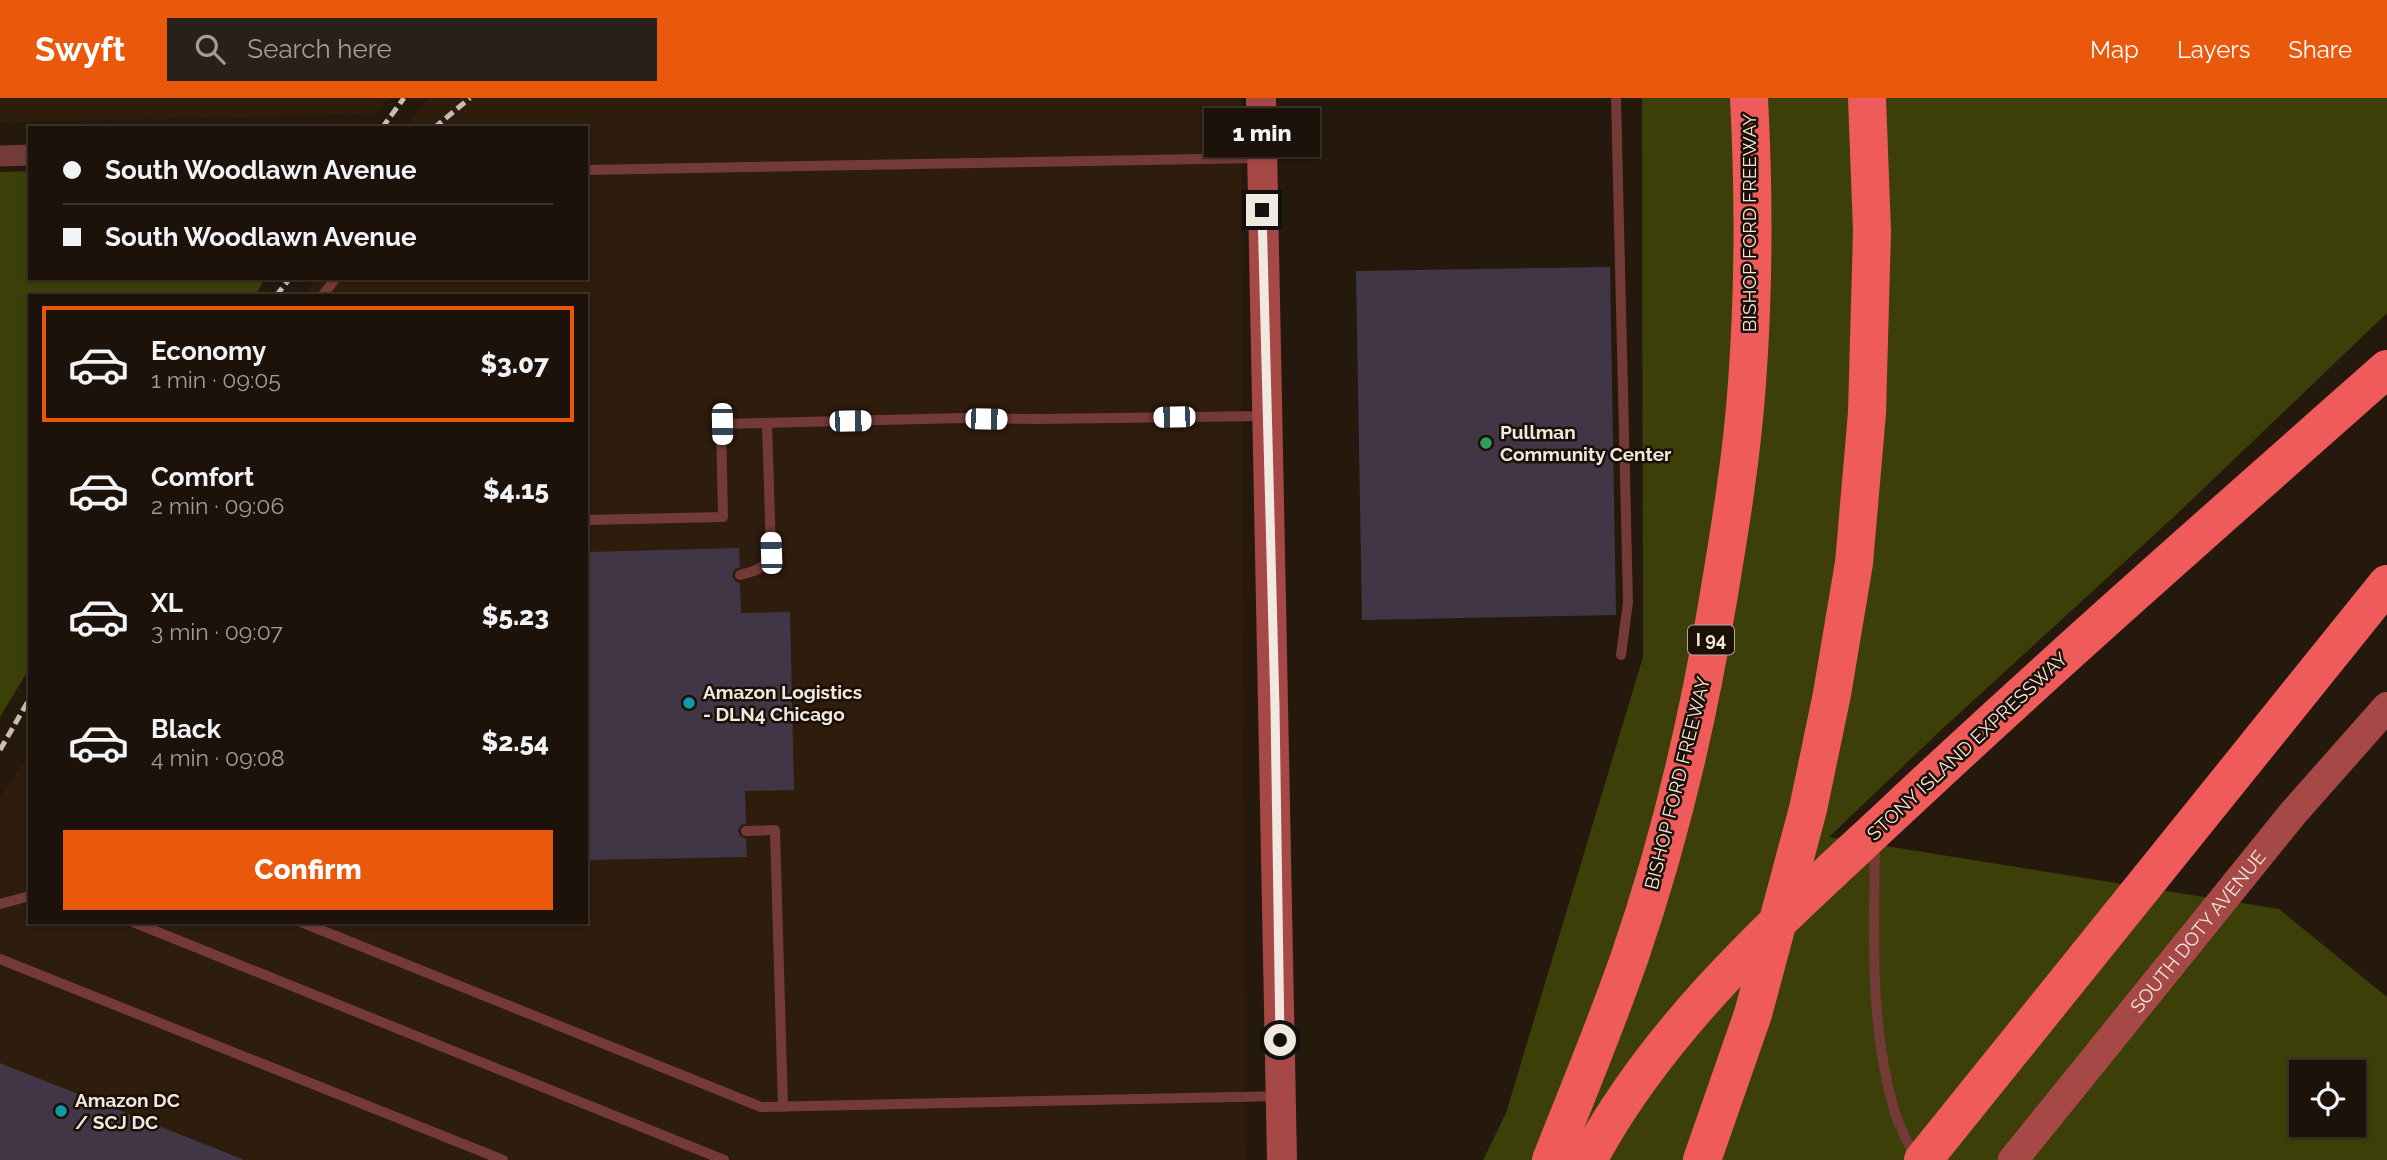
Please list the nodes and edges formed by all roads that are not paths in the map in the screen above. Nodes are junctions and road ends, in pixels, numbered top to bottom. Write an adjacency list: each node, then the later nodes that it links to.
1 (1261, 98): 7 (street)
2 (1616, 98): 19 (lane)
3 (1749, 98): 33 (highway, BISHOP FORD FREEWAY / I 94)
4 (1867, 98): 35 (highway)
5 (28, 155): 6 (street)
6 (0, 156)
7 (1261, 158): 8 (lane); 13 (street)
8 (588, 170)
9 (334, 280): 10 (lane)
10 (324, 294)
11 (2387, 343): 15 (highway)
12 (2387, 369): 15 (highway, STONY ISLAND EXPRESSWAY)
13 (1268, 416): 14 (lane); 28 (street)
14 (766, 423): 16 (lane); 17 (lane)
15 (2266, 476): 21 (highway, STONY ISLAND EXPRESSWAY)
16 (588, 520)
17 (740, 575)
18 (2387, 584): 37 (highway)
19 (1622, 655)
20 (2387, 707): 38 (street, SOUTH DOTY AVENUE)
21 (1875, 830): 34 (highway, STONY ISLAND EXPRESSWAY); 36 (lane)
22 (746, 831): 29 (lane)
23 (28, 897): 24 (lane)
24 (0, 904)
25 (138, 924): 31 (lane)
26 (306, 924): 29 (lane)
27 (0, 959): 30 (lane)
28 (1281, 1096): 29 (lane); 32 (street)
29 (783, 1107)
30 (503, 1160)
31 (723, 1160)
32 (1282, 1160)
33 (1550, 1160)
34 (1588, 1160)
35 (1702, 1160)
36 (1916, 1160)
37 (1923, 1160)
38 (2013, 1160)

